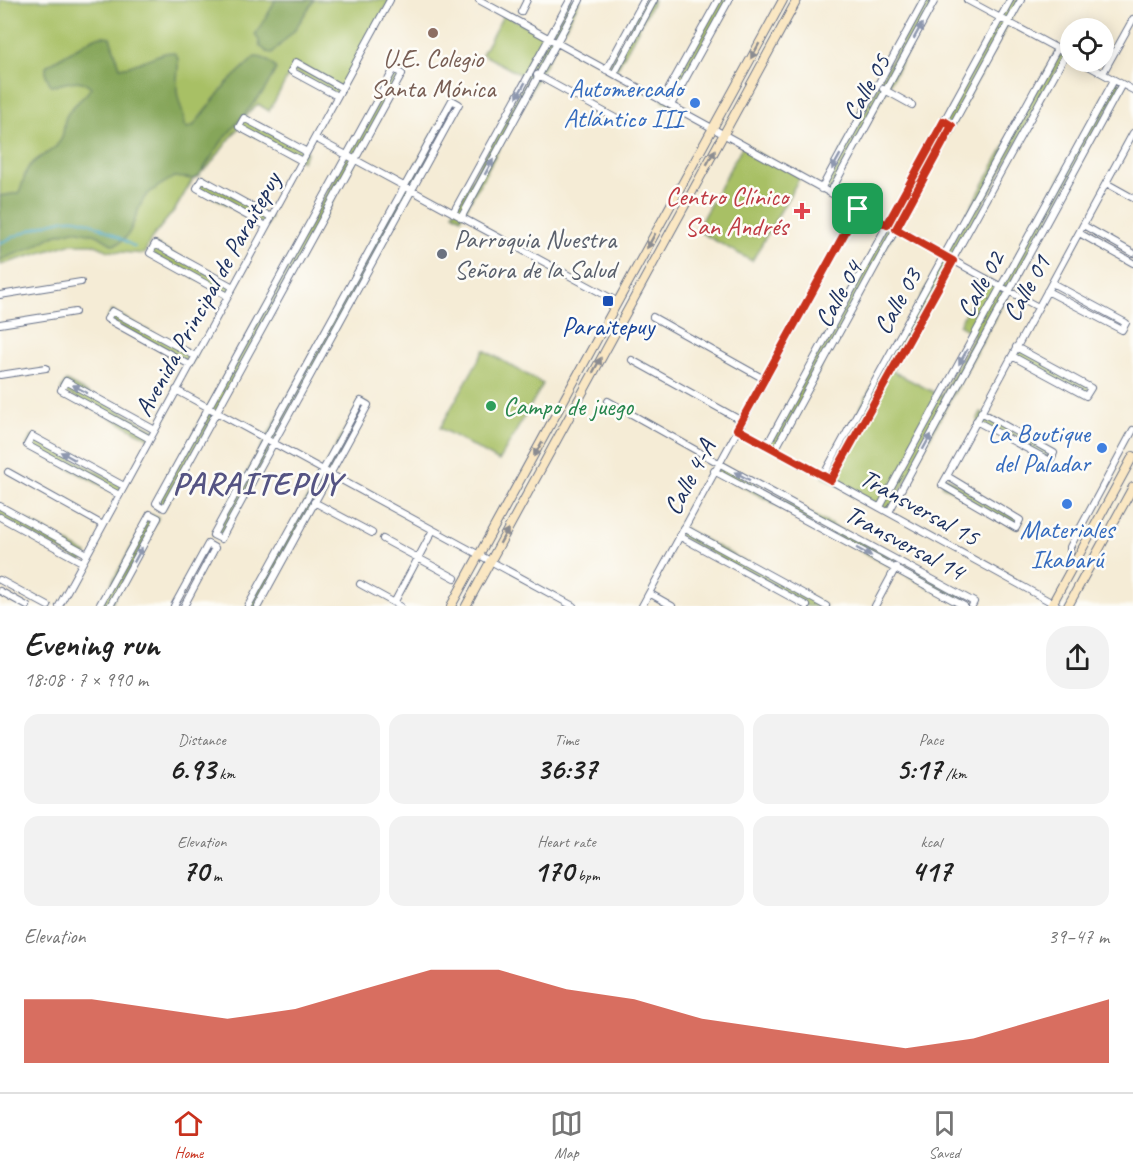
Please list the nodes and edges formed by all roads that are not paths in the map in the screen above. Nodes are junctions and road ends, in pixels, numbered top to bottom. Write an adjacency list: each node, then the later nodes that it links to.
1 (390, 0): 41 (street, Avenida Principal de Paraitepuy)
2 (479, 0): 23 (street)
3 (527, 0): 17 (street)
4 (570, 0): 23 (street)
5 (580, 0): 24 (street)
6 (644, 0): 30 (street)
7 (654, 0): 34 (street)
8 (718, 0): 18 (street)
9 (729, 0): 21 (street)
10 (783, 0): 54 (street, one-way to 54)
11 (797, 0): 57 (street)
12 (924, 0): 40 (street, Calle 05)
13 (935, 0): 42 (street, Calle 05, one-way to 13)
14 (967, 0): 19 (street)
15 (1010, 0): 19 (street, Calle 04)
16 (1021, 0): 22 (street, Calle 04)
17 (521, 12)
18 (708, 18): 21 (street); 46 (street)
19 (1000, 18): 22 (street); 27 (street, Calle 04)
20 (1133, 19): 35 (street)
21 (717, 22): 48 (street)
22 (1009, 22): 25 (street); 29 (street, Calle 04)
23 (549, 39): 24 (street); 31 (street)
24 (557, 43): 30 (street); 36 (street)
25 (1057, 49): 26 (street); 33 (street, Calle 03)
26 (1060, 51)
27 (975, 64): 29 (street); 51 (street, Calle 04)
28 (1060, 67): 37 (street, Calle 03)
29 (984, 69): 52 (street, Calle 04)
30 (606, 70): 34 (street)
31 (531, 72): 36 (street); 53 (street, one-way to 53)
32 (1099, 72): 35 (street)
33 (1044, 73): 37 (street); 60 (street, Calle 03)
34 (614, 74): 46 (street)
35 (1103, 74): 38 (street)
36 (539, 76): 50 (street); 55 (street)
37 (1053, 78): 62 (street, Calle 03)
38 (1114, 80): 39 (street); 45 (street, Calle 02)
39 (1122, 84): 43 (street); 47 (street, Calle 02)
40 (878, 86): 42 (street); 69 (street, Calle 05, one-way to 69)
41 (342, 88): 44 (street, Avenida Principal de Paraitepuy); 44 (street)
42 (886, 90): 49 (street); 71 (street, Calle 05)
43 (1133, 90)
44 (337, 96): 58 (street, Avenida Principal de Paraitepuy)
45 (1104, 98): 47 (street); 65 (street, Calle 02)
46 (662, 101): 48 (street)
47 (1112, 102): 68 (street, Calle 02)
48 (671, 105): 54 (street)
49 (912, 105)
50 (617, 119)
51 (944, 121): 52 (street); 77 (street, Calle 04)
52 (952, 126): 80 (street, Calle 04)
53 (501, 127): 55 (street); 74 (street)
54 (713, 128): 57 (street); 96 (street, one-way to 96)
55 (509, 131): 76 (street, one-way to 55)
56 (1133, 133): 66 (street, Calle 01)
57 (723, 134): 69 (street); 168 (street, one-way to 57)
58 (315, 138): 59 (street, Avenida Principal de Paraitepuy); 61 (street)
59 (307, 152): 64 (street, Avenida Principal de Paraitepuy); 64 (street)
60 (1001, 152): 62 (street); 84 (street, Calle 03)
61 (346, 155): 63 (street); 63 (street); 97 (street)
62 (1010, 156): 86 (street, Calle 03)
63 (354, 160): 67 (street); 99 (street)
64 (302, 161): 75 (street, Avenida Principal de Paraitepuy)
65 (1058, 183): 68 (street); 82 (street, Calle 02)
66 (1106, 183): 72 (street); 78 (street, Calle 01)
67 (404, 187): 70 (street); 70 (street); 104 (street)
68 (1066, 187): 85 (street, Calle 02)
69 (821, 189): 71 (street)
70 (411, 191): 74 (street); 105 (street)
71 (830, 194): 73 (street)
72 (1133, 198)
73 (858, 209): 77 (street); 116 (street, Calle 4-A)
74 (453, 213): 76 (street)
75 (271, 217): 79 (street, Avenida Principal de Paraitepuy); 79 (street)
76 (461, 218): 96 (street)
77 (887, 225): 80 (street); 103 (street, Calle 04)
78 (1083, 225): 81 (street, Calle 01); 83 (street)
79 (266, 226): 90 (street, Avenida Principal de Paraitepuy)
80 (896, 229): 84 (street); 106 (street, Calle 04)
81 (1079, 233): 87 (street); 89 (street, Calle 01)
82 (1019, 253): 85 (street); 91 (street, Calle 02)
83 (1133, 253)
84 (944, 256): 86 (street); 112 (street, Calle 03)
85 (1027, 257): 92 (street, Calle 02)
86 (953, 261): 91 (street); 114 (street, Calle 03)
87 (1133, 263)
88 (81, 282): 94 (street)
89 (1052, 283): 93 (street, Calle 01); 93 (street)
90 (233, 287): 95 (street, Avenida Principal de Paraitepuy); 95 (street)
91 (1001, 287): 92 (street); 118 (street, Calle 02, one-way to 118)
92 (1009, 291): 98 (street); 119 (street, Calle 02)
93 (1047, 291): 98 (street, Calle 01)
94 (0, 294)
95 (228, 296): 108 (street, Avenida Principal de Paraitepuy)
96 (618, 302): 166 (street, one-way to 166)
97 (265, 304): 99 (street); 121 (street)
98 (1038, 307): 107 (street, Calle 01)
99 (273, 308): 122 (street)
100 (75, 312): 102 (street)
101 (653, 317): 116 (street)
102 (0, 324)
103 (827, 334): 106 (street); 132 (street, Calle 04)
104 (323, 335): 105 (street); 130 (street)
105 (330, 339): 131 (street)
106 (836, 339): 133 (street, Calle 04)
107 (1017, 347): 109 (street, Calle 01); 109 (street)
108 (195, 356): 111 (street, Avenida Principal de Paraitepuy); 111 (street)
109 (1012, 356): 123 (street, Calle 01)
110 (632, 360): 124 (street)
111 (190, 365): 117 (street, Avenida Principal de Paraitepuy)
112 (883, 366): 114 (street); 142 (street, Calle 03)
113 (46, 368): 115 (street)
114 (892, 370): 144 (street, Calle 03)
115 (0, 375)
116 (764, 379): 124 (street, Calle 4-A)
117 (177, 390): 121 (street); 127 (street, Avenida Principal de Paraitepuy)
118 (941, 396): 119 (street); 136 (street, Calle 02)
119 (949, 400): 140 (street, Calle 02, one-way to 119)
120 (608, 401): 135 (street, Transversal 14)
121 (208, 407): 122 (street); 122 (street)
122 (217, 412): 130 (street)
123 (981, 412): 125 (street, Calle 01); 125 (street)
124 (742, 421): 126 (street, Calle 4-A)
125 (976, 421): 143 (street, Calle 01)
126 (737, 429): 132 (street, Transversal 15); 135 (street, Calle 4-A)
127 (155, 430): 129 (street, Avenida Principal de Paraitepuy); 129 (street, one-way to 129)
128 (1133, 430): 172 (street)
129 (150, 439): 145 (street, Avenida Principal de Paraitepuy)
130 (266, 439): 131 (street); 131 (street)
131 (273, 443): 137 (street)
132 (766, 445): 133 (street, Transversal 15)
133 (775, 450): 142 (street, Transversal 15)
134 (1133, 456): 172 (street)
135 (719, 463): 138 (street, Calle 4-A); 147 (street, Transversal 14, one-way to 135)
136 (902, 468): 140 (street); 152 (street, Calle 02)
137 (323, 470): 141 (street); 141 (street); 183 (street)
138 (714, 471): 149 (street, Transversal 14); 158 (street, Calle 4-A)
139 (8, 472): 157 (street)
140 (910, 472): 154 (street, Calle 02)
141 (330, 474): 150 (street); 159 (street)
142 (823, 476): 144 (street, Transversal 15)
143 (946, 476): 143 (street, Calle 01)
144 (831, 480): 152 (street, Transversal 15)
145 (124, 486): 148 (street, Avenida Principal de Paraitepuy); 148 (street, one-way to 148)
146 (1133, 487): 202 (street)
147 (766, 489): 149 (street); 153 (street, Transversal 14)
148 (119, 495): 157 (street, Avenida Principal de Paraitepuy)
149 (761, 496): 156 (street, Transversal 14)
150 (314, 502): 161 (street); 183 (street)
151 (0, 506): 165 (street)
152 (880, 507): 154 (street, Transversal 15)
153 (809, 512): 156 (street); 160 (street, Transversal 14)
154 (889, 512): 184 (street, Transversal 15)
155 (0, 517): 170 (street)
156 (805, 520): 164 (street, Transversal 14)
157 (103, 525): 165 (street, Avenida Principal de Paraitepuy)
158 (684, 528): 162 (street, Calle 4-A); 174 (street)
159 (433, 530): 166 (street); 167 (street)
160 (846, 532): 164 (street); 169 (street, Transversal 14)
161 (372, 533)
162 (679, 536): 177 (street); 179 (street, Calle 4-A)
163 (383, 539): 167 (street)
164 (841, 540): 171 (street, Transversal 14, one-way to 171)
165 (87, 554): 170 (street, Avenida Principal de Paraitepuy)
166 (479, 555): 168 (street); 192 (street)
167 (418, 558): 173 (street); 180 (street)
168 (490, 561): 193 (street); 194 (street)
169 (899, 561): 171 (street); 201 (street, Transversal 14)
170 (82, 562): 187 (street, Avenida Principal de Paraitepuy)
171 (895, 569): 199 (street); 200 (street, Transversal 14)
172 (1070, 571): 184 (street)
173 (455, 578)
174 (776, 579): 177 (street); 182 (street)
175 (0, 580): 186 (street)
176 (360, 584): 180 (street)
177 (771, 586): 197 (street)
178 (0, 591): 185 (street)
179 (649, 593): 181 (street, Calle 4-A); 196 (street)
180 (397, 604)
181 (643, 604): 195 (street)
182 (817, 604): 198 (street)
183 (252, 605)
184 (1054, 605)
185 (27, 606)
186 (48, 606)
187 (59, 606)
188 (99, 606): 189 (street, one-way to 188)
189 (110, 606)
190 (174, 606): 191 (street)
191 (184, 606)
192 (452, 606)
193 (466, 606)
194 (573, 606)
195 (652, 606)
196 (672, 606)
197 (807, 606)
198 (826, 606)
199 (874, 606)
200 (964, 606)
201 (972, 606)
202 (1068, 606)

